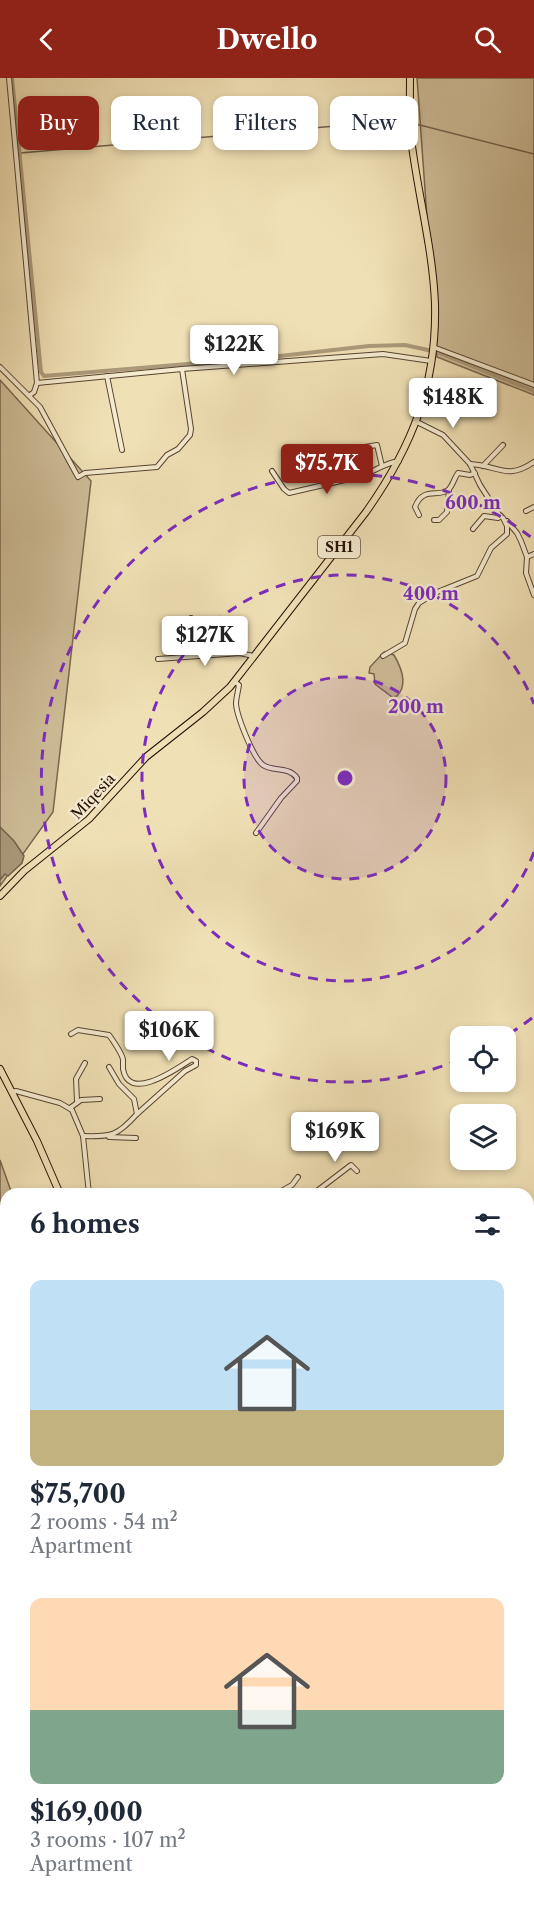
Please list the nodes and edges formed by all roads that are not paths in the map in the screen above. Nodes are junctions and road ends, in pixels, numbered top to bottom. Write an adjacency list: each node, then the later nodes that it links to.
1 (9, 78): 8 (street)
2 (410, 78): 3 (main road, SH1)
3 (433, 348): 4 (main road, SH1); 9 (street)
4 (431, 359): 6 (street); 11 (main road, SH1)
5 (0, 368): 10 (street)
6 (182, 369): 7 (street); 10 (street)
7 (107, 376): 8 (street); 14 (street)
8 (37, 383): 10 (street)
9 (534, 385)
10 (30, 395)
11 (417, 422): 15 (main road, SH1); 17 (street)
12 (503, 445): 19 (street)
13 (359, 448): 18 (street)
14 (122, 450)
15 (399, 461): 18 (street); 35 (main road, SH1)
16 (534, 462): 19 (street)
17 (470, 464): 19 (street); 21 (street)
18 (382, 466): 20 (street)
19 (483, 466)
20 (272, 471)
21 (475, 473): 22 (street); 26 (street)
22 (450, 489): 25 (street); 27 (street)
23 (534, 507): 24 (street)
24 (526, 511)
25 (419, 515)
26 (501, 517): 28 (street); 30 (street); 34 (street)
27 (434, 520)
28 (473, 528)
29 (534, 554): 30 (street)
30 (527, 557): 31 (street)
31 (534, 595)
32 (191, 618): 33 (street)
33 (199, 656): 35 (street); 36 (street)
34 (383, 656)
35 (255, 657): 37 (main road, SH1)
36 (158, 659)
37 (235, 681): 38 (street); 39 (main road, Miqesia / SH1)
38 (256, 834)
39 (0, 896)
40 (70, 1034): 48 (street)
41 (85, 1063): 46 (street)
42 (109, 1067): 48 (street)
43 (0, 1070): 44 (main road)
44 (11, 1092): 47 (street); 54 (main road)
45 (100, 1099): 46 (street)
46 (77, 1101): 47 (street)
47 (70, 1108): 49 (street)
48 (137, 1114): 50 (street)
49 (83, 1136): 50 (street); 55 (street)
50 (105, 1137): 51 (street)
51 (136, 1138)
52 (357, 1171): 57 (street)
53 (298, 1177): 56 (street)
54 (57, 1188)
55 (88, 1188)
56 (287, 1188)
57 (322, 1188)

